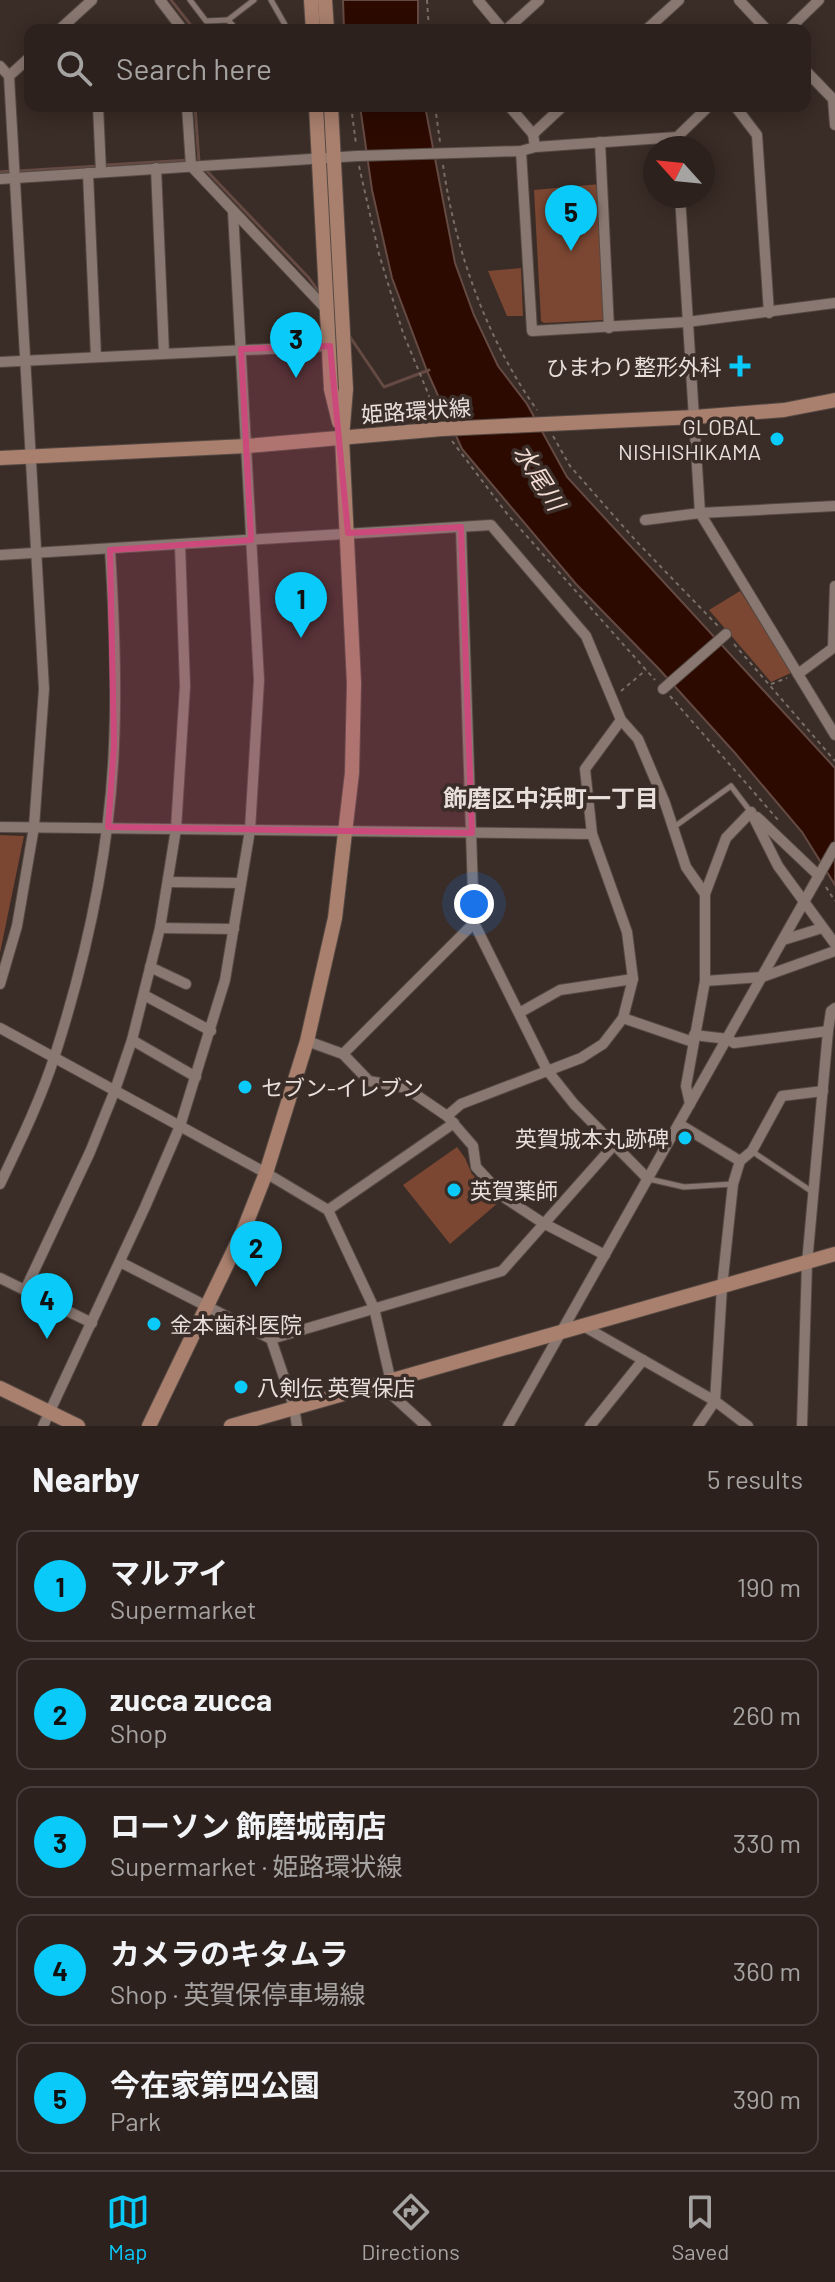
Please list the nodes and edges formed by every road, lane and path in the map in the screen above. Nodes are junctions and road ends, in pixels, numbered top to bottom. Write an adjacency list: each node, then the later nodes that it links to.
1 (92, 0): 15 (street)
2 (160, 0): 16 (street)
3 (190, 0): 14 (lane)
4 (254, 0): 14 (lane)
5 (271, 0): 18 (lane)
6 (311, 0): 19 (street)
7 (325, 0): 20 (street)
8 (427, 0): 21 (path)
9 (478, 0): 22 (street)
10 (539, 0): 23 (street)
11 (679, 0): 24 (street)
12 (739, 0): 25 (street)
13 (819, 0): 26 (street)
14 (228, 20): 17 (lane)
15 (71, 24)
16 (178, 24)
17 (232, 24)
18 (285, 24)
19 (313, 24)
20 (327, 24)
21 (429, 24)
22 (499, 24)
23 (511, 24)
24 (653, 24)
25 (761, 24)
26 (794, 24)
27 (24, 62): 29 (street)
28 (0, 66): 29 (street)
29 (9, 76): 55 (street)
30 (811, 76): 41 (street)
31 (98, 112): 53 (street)
32 (187, 112): 51 (street)
33 (317, 112): 50 (street)
34 (330, 112): 50 (street)
35 (352, 112): 49 (path)
36 (436, 112): 48 (path)
37 (514, 112): 42 (street)
38 (557, 112): 42 (street)
39 (704, 112): 43 (street)
40 (740, 112): 61 (street)
41 (835, 125)
42 (533, 134): 46 (street)
43 (682, 136)
44 (600, 142): 45 (street); 46 (street); 63 (street)
45 (643, 142)
46 (535, 147): 47 (street)
47 (521, 151): 48 (street); 63 (street)
48 (441, 152): 49 (street); 72 (path)
49 (357, 156): 50 (street); 73 (path)
50 (326, 159): 51 (street); 60 (street); 74 (street)
51 (191, 166): 52 (street); 58 (street)
52 (156, 168): 53 (street); 66 (street)
53 (101, 172): 54 (street)
54 (88, 173): 55 (street); 67 (street)
55 (15, 178): 56 (street); 68 (street)
56 (0, 179)
57 (681, 208): 62 (street)
58 (233, 212): 60 (street); 65 (street)
59 (835, 303): 61 (street)
60 (328, 310): 64 (street)
61 (769, 313): 62 (street)
62 (687, 322): 63 (street); 71 (street)
63 (609, 328)
64 (330, 346): 65 (street); 74 (street)
65 (241, 349): 66 (street); 75 (street)
66 (164, 353): 67 (street)
67 (96, 357): 68 (street)
68 (25, 360): 69 (street); 76 (street)
69 (0, 362)
70 (835, 400): 71 (street, 姫路環状線)
71 (695, 417): 72 (street, 姫路環状線); 79 (street)
72 (548, 425): 73 (street, 姫路環状線); 89 (path)
73 (442, 429): 74 (street, 姫路環状線); 90 (path)
74 (342, 438): 75 (street, 姫路環状線); 82 (street)
75 (247, 446): 76 (street, 姫路環状線); 83 (street)
76 (31, 456): 77 (street, 姫路環状線); 86 (street)
77 (0, 458)
78 (835, 506): 79 (street)
79 (700, 513): 80 (street); 91 (street)
80 (645, 520)
81 (461, 527): 82 (street); 94 (street); 107 (street)
82 (348, 533): 83 (street); 106 (street)
83 (251, 540): 84 (street); 105 (street)
84 (180, 545): 85 (street); 104 (street)
85 (110, 550): 86 (street); 102 (street)
86 (36, 553): 87 (street); 101 (street)
87 (0, 555)
88 (835, 586): 91 (street)
89 (726, 634): 92 (path); 93 (street)
90 (646, 670): 93 (path); 94 (path)
91 (798, 674): 92 (path); 96 (street)
92 (769, 685): 97 (path)
93 (663, 689): 99 (path)
94 (611, 700): 95 (street)
95 (621, 720): 103 (street); 108 (street)
96 (835, 735)
97 (835, 761)
98 (751, 812): 103 (lane); 110 (street); 113 (street); 115 (street)
99 (780, 823)
100 (0, 827): 101 (street)
101 (34, 827): 102 (street); 127 (street)
102 (108, 827): 104 (street); 141 (street)
103 (673, 828): 113 (street)
104 (176, 829): 105 (street); 111 (street)
105 (250, 830): 106 (street); 112 (street)
106 (347, 830): 107 (street); 139 (street)
107 (472, 833): 108 (street); 116 (street)
108 (592, 834): 125 (street)
109 (835, 847): 110 (street)
110 (819, 876): 114 (path); 115 (street)
111 (169, 882): 112 (street); 117 (street)
112 (241, 883): 119 (street)
113 (705, 894): 126 (street)
114 (835, 901)
115 (804, 903): 118 (street); 120 (street)
116 (474, 923): 131 (street); 140 (street)
117 (160, 928): 119 (street); 123 (street)
118 (822, 928): 120 (street); 121 (street)
119 (234, 929): 134 (street)
120 (783, 940): 124 (street)
121 (835, 944)
122 (835, 951): 124 (street)
123 (150, 967): 128 (street); 129 (street)
124 (762, 977): 126 (street); 137 (street)
125 (633, 979): 131 (street); 132 (street)
126 (705, 981): 136 (street)
127 (0, 984)
128 (186, 984)
129 (144, 995): 134 (street); 138 (street)
130 (835, 1008): 135 (street)
131 (519, 1013): 142 (street)
132 (623, 1018): 136 (street); 142 (street)
133 (0, 1028): 141 (street)
134 (211, 1031): 143 (street)
135 (828, 1031): 137 (street); 145 (street)
136 (694, 1039): 137 (street); 146 (street)
137 (728, 1039): 146 (street)
138 (132, 1040): 143 (street); 144 (street)
139 (307, 1041): 140 (street); 153 (street)
140 (343, 1054): 147 (street)
141 (55, 1058): 144 (street); 155 (street)
142 (547, 1070): 147 (street); 150 (street)
143 (196, 1077): 149 (street)
144 (115, 1090): 149 (street); 166 (street)
145 (823, 1091): 151 (street); 157 (street)
146 (690, 1104): 148 (street)
147 (450, 1120): 158 (street); 159 (street)
148 (679, 1124): 152 (street); 154 (street)
149 (180, 1126): 153 (street); 162 (street)
150 (613, 1146): 154 (street); 159 (street)
151 (752, 1151): 152 (street); 157 (lane)
152 (740, 1161): 156 (street)
153 (266, 1173): 158 (street); 167 (street)
154 (648, 1179): 156 (lane); 161 (street)
155 (0, 1184)
156 (733, 1184): 165 (street)
157 (813, 1191): 163 (street)
158 (328, 1210): 168 (street)
159 (543, 1223): 161 (street); 168 (street)
160 (835, 1254): 163 (street)
161 (605, 1255): 171 (street)
162 (120, 1262): 167 (street); 169 (street)
163 (807, 1263): 165 (street); 189 (street)
164 (0, 1278): 166 (street)
165 (722, 1287): 170 (street); 176 (street)
166 (25, 1290): 169 (street)
167 (208, 1306): 172 (street); 181 (street)
168 (374, 1308): 172 (street); 174 (street)
169 (92, 1323): 178 (street)
170 (585, 1327): 171 (street); 173 (street)
171 (561, 1333): 174 (street); 185 (street)
172 (271, 1339): 177 (street)
173 (643, 1360): 176 (street); 186 (street)
174 (386, 1383): 177 (street); 184 (street)
175 (0, 1388): 178 (street)
176 (715, 1401): 187 (street); 188 (street)
177 (294, 1407): 182 (street); 183 (street)
178 (49, 1412): 179 (street); 180 (street)
179 (43, 1426)
180 (78, 1426)
181 (149, 1426)
182 (231, 1426)
183 (297, 1426)
184 (426, 1426)
185 (508, 1426)
186 (590, 1426)
187 (698, 1426)
188 (748, 1426)
189 (802, 1426)

